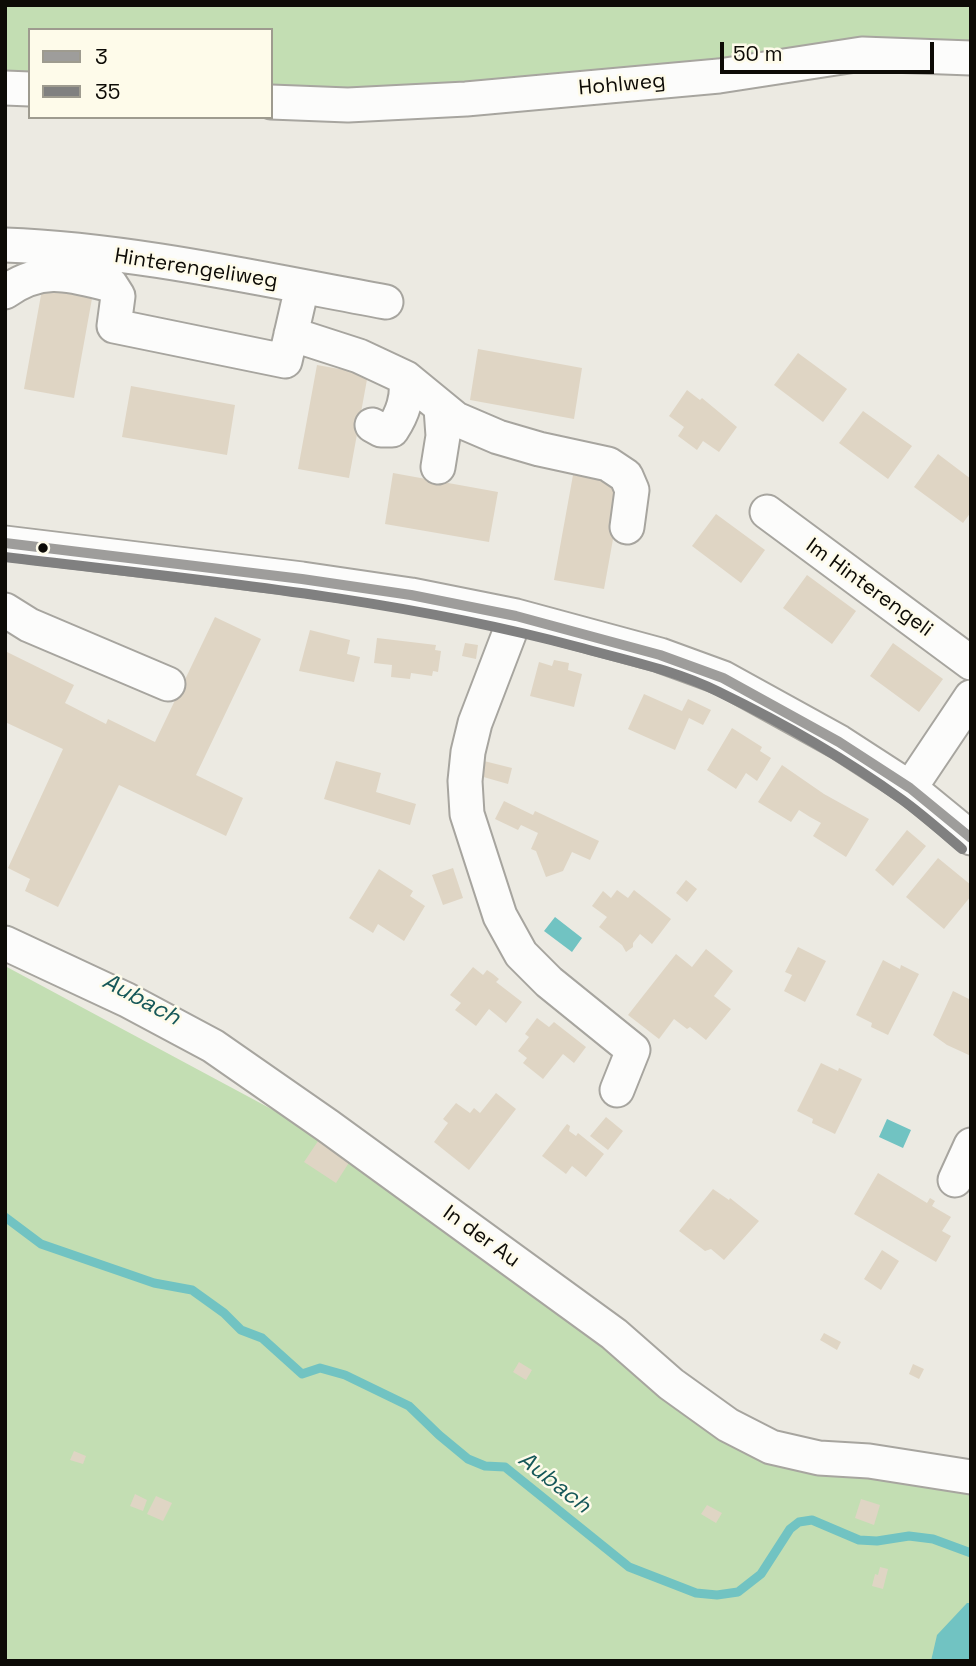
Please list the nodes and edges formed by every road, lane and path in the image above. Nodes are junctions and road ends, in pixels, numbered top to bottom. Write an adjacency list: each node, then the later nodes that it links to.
1 (971, 58): 4 (street, Hohlweg)
2 (5, 88): 3 (street)
3 (28, 89)
4 (273, 102)
5 (5, 245): 6 (street, Hinterengeliweg)
6 (302, 287): 8 (street, Hinterengeliweg); 9 (street)
7 (5, 292): 9 (street)
8 (386, 302)
9 (291, 334): 10 (street)
10 (406, 378): 11 (street); 12 (street)
11 (441, 408): 13 (street); 15 (street)
12 (372, 425)
13 (438, 467)
14 (766, 512): 19 (street, Im Hinterengeli)
15 (627, 527)
16 (5, 543): 18 (street)
17 (5, 610): 20 (street)
18 (516, 616): 22 (street); 25 (street)
19 (971, 663)
20 (168, 684)
21 (971, 697): 22 (street)
22 (910, 788): 23 (street)
23 (971, 838)
24 (5, 943): 28 (street, In der Au)
25 (617, 1090)
26 (971, 1144): 27 (street)
27 (955, 1180)
28 (971, 1477)

